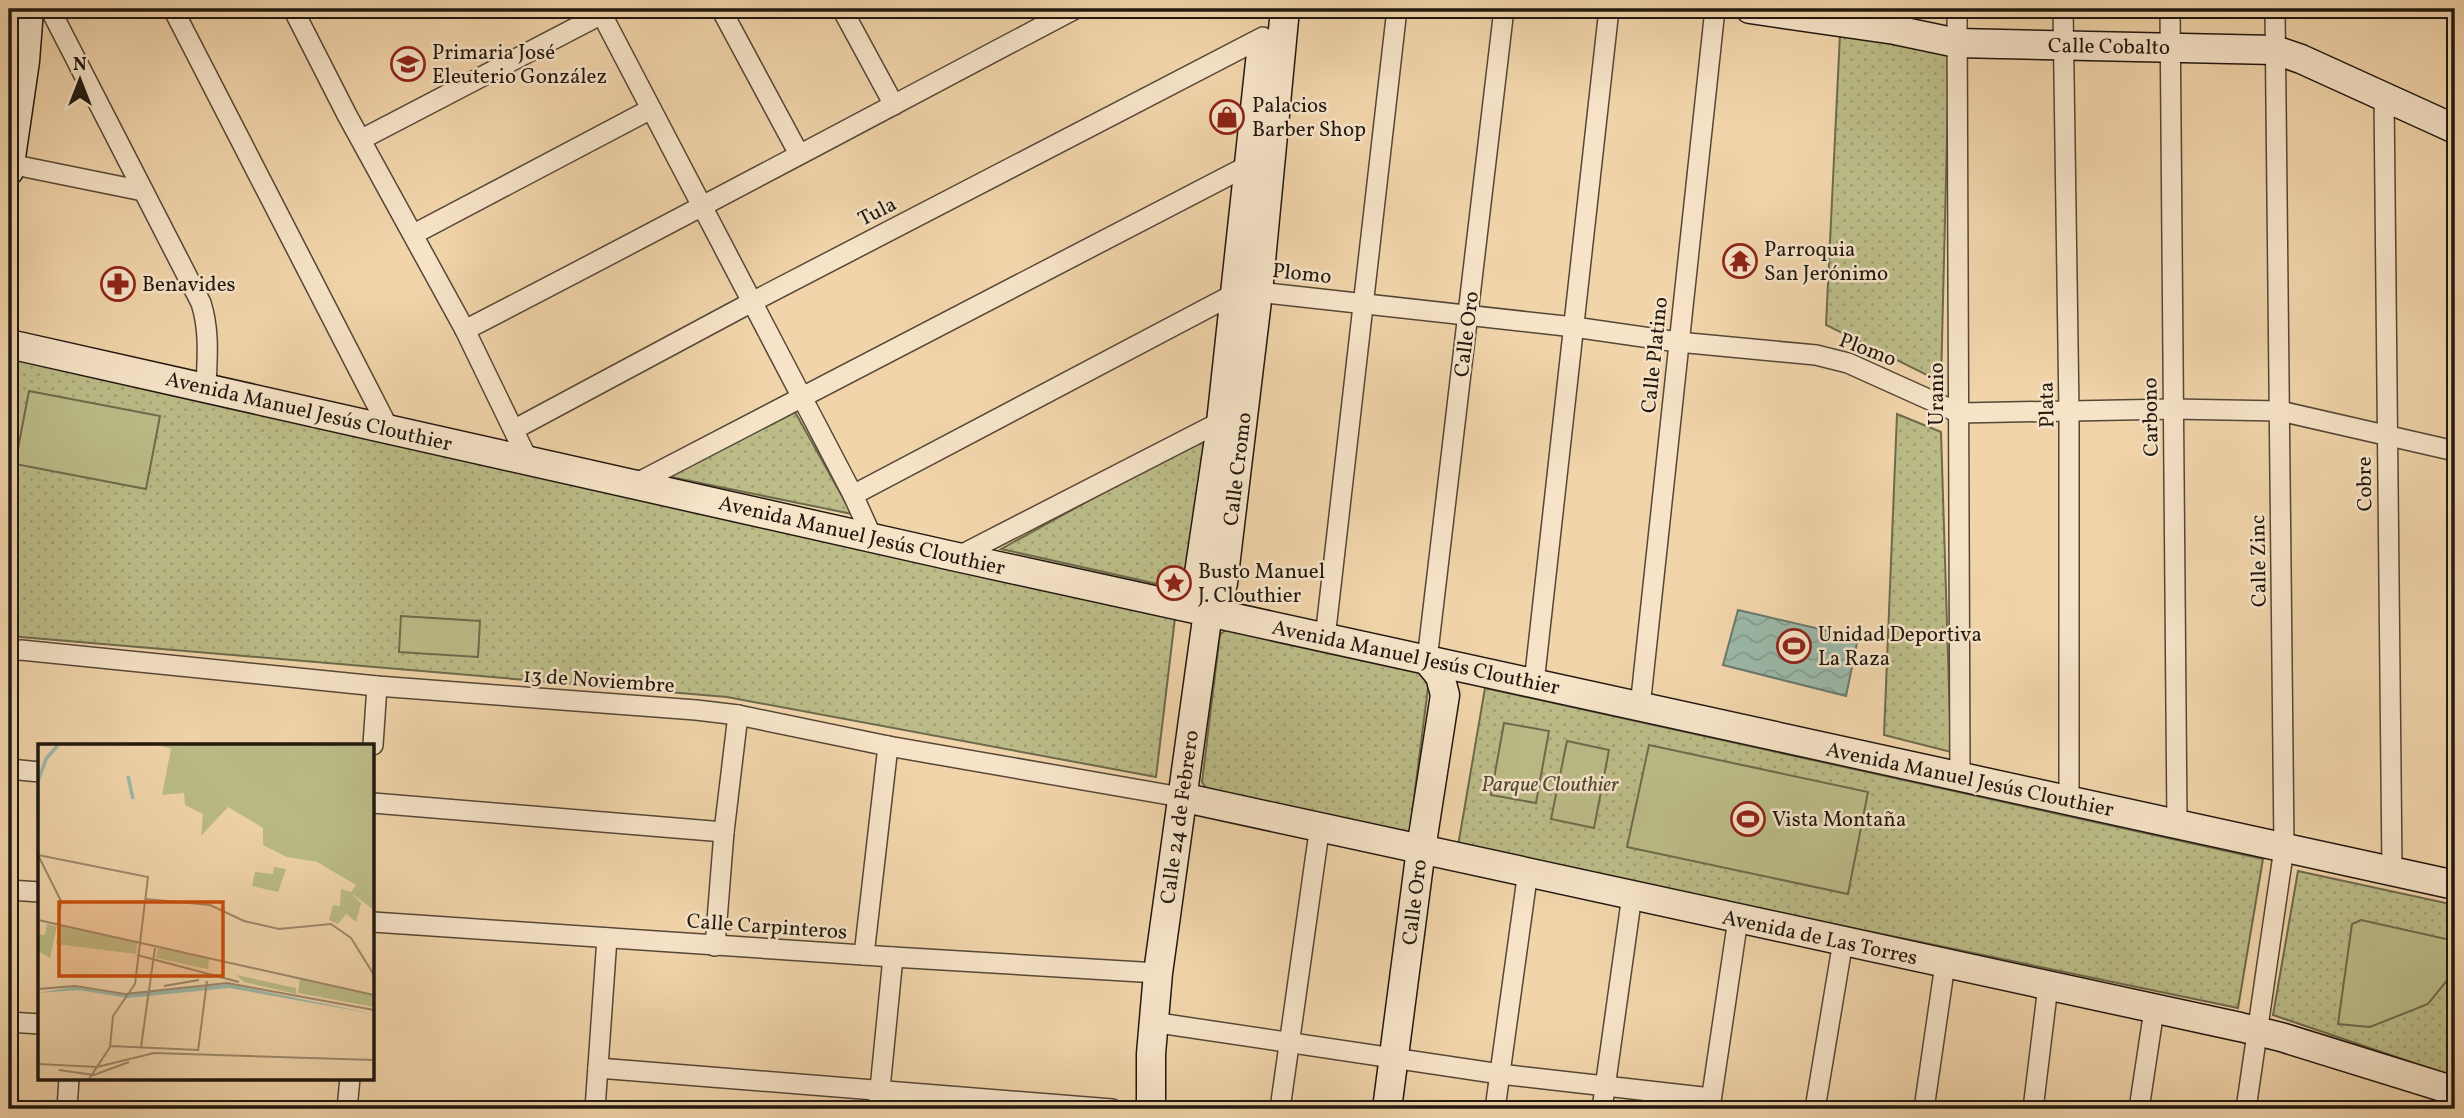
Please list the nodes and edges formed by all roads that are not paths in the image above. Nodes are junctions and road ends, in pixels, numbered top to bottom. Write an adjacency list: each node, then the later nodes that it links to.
1 (29, 9): 25 (street)
2 (50, 9): 35 (street)
3 (173, 9): 53 (street)
4 (293, 9): 30 (street)
5 (722, 9): 31 (street)
6 (842, 9): 27 (street)
7 (1075, 9): 27 (street)
8 (1266, 9): 20 (street, Calle Cromo)
9 (1285, 9): 38 (street, Calle Cromo)
10 (1397, 9): 40 (street)
11 (1504, 9): 41 (street, Calle Oro)
12 (1609, 9): 42 (street)
13 (1715, 9): 44 (street, Calle Platino)
14 (1750, 9): 21 (street, Calle Cobalto)
15 (1957, 9): 21 (street, Uranio)
16 (2063, 9): 22 (street, Plata)
17 (2170, 9): 23 (street, Carbono)
18 (2275, 9): 24 (street, Calle Zinc)
19 (601, 11): 28 (street); 30 (street)
20 (1263, 37): 33 (street, Calle Cromo); 39 (street, Tula)
21 (1957, 43): 22 (street, Calle Cobalto); 50 (street, Uranio)
22 (2063, 45): 23 (street, Calle Cobalto); 51 (street, Plata)
23 (2171, 46): 24 (street, Calle Cobalto); 48 (street, Carbono)
24 (2275, 50): 26 (street, Calle Cobalto); 49 (street, Calle Zinc)
25 (17, 59): 32 (street)
26 (2384, 96): 29 (street, Calle Cobalto); 55 (street, Cobre)
27 (894, 105): 31 (street)
28 (651, 108): 36 (street); 37 (street)
29 (2455, 130)
30 (362, 139): 37 (street)
31 (799, 154): 36 (street)
32 (10, 164): 34 (street); 35 (street)
33 (1249, 165): 38 (street, Calle Cromo); 47 (street)
34 (9, 170)
35 (143, 191): 46 (street)
36 (704, 207): 39 (street); 43 (street)
37 (414, 234): 43 (street)
38 (1246, 293): 40 (street, Plomo); 52 (street, Calle Cromo); 59 (street); 62 (street, Calle Cromo)
39 (752, 302): 47 (street); 54 (street, Tula)
40 (1363, 302): 41 (street, Plomo); 63 (street)
41 (1469, 316): 42 (street, Plomo); 65 (street, Calle Oro)
42 (1574, 327): 44 (street, Plomo); 67 (street)
43 (465, 330): 54 (street)
44 (1678, 342): 50 (street, Plomo); 70 (street, Calle Platino)
45 (9, 344): 46 (street, Avenida Manuel Jesús Clouthier)
46 (206, 388): 53 (street, Avenida Manuel Jesús Clouthier)
47 (801, 396): 58 (street); 59 (street)
48 (2173, 409): 49 (street, Plomo); 51 (street, Plomo); 80 (street, Carbono)
49 (2280, 411): 55 (street, Plomo); 83 (street, Calle Zinc)
50 (1959, 412): 51 (street, Plomo); 76 (street, Uranio)
51 (2068, 412): 78 (street, Plata)
52 (1220, 422): 61 (street); 62 (street, Calle Cromo)
53 (389, 429): 57 (street, Avenida Manuel Jesús Clouthier)
54 (514, 429): 57 (street)
55 (2386, 436): 56 (street, Plomo); 86 (street, Cobre)
56 (2455, 451)
57 (528, 460): 58 (street, Avenida Manuel Jesús Clouthier)
58 (635, 484): 60 (street, Avenida Manuel Jesús Clouthier)
59 (853, 495): 60 (street)
60 (872, 537): 61 (street, Avenida Manuel Jesús Clouthier)
61 (957, 556): 62 (street, Avenida Manuel Jesús Clouthier)
62 (1208, 612): 63 (street, Avenida Manuel Jesús Clouthier); 77 (street, Calle 24 de Febrero)
63 (1325, 638): 65 (street, Avenida Manuel Jesús Clouthier)
64 (9, 652): 68 (street, 13 de Noviembre)
65 (1427, 660): 66 (street, Avenida Manuel Jesús Clouthier); 69 (street)
66 (1490, 673): 67 (street, Avenida Manuel Jesús Clouthier); 69 (street)
67 (1534, 683): 70 (street, Avenida Manuel Jesús Clouthier)
68 (377, 686): 71 (street, 13 de Noviembre); 72 (street)
69 (1445, 695): 84 (street, Calle Oro)
70 (1640, 707): 76 (street, Avenida Manuel Jesús Clouthier)
71 (738, 715): 73 (street, 13 de Noviembre); 82 (street)
72 (373, 744)
73 (888, 746): 77 (street, 13 de Noviembre); 96 (street)
74 (9, 769): 75 (street)
75 (38, 772)
76 (1960, 778): 78 (street, Avenida Manuel Jesús Clouthier)
77 (1181, 797): 81 (street, Avenida de Las Torres); 99 (street, Calle 24 de Febrero)
78 (2069, 801): 80 (street, Avenida Manuel Jesús Clouthier)
79 (374, 803): 82 (street)
80 (2178, 824): 83 (street, Avenida Manuel Jesús Clouthier)
81 (1320, 825): 84 (street, Avenida de Las Torres); 106 (street)
82 (724, 832): 95 (street)
83 (2284, 848): 86 (street, Avenida Manuel Jesús Clouthier); 105 (street, Calle Zinc)
84 (1421, 849): 85 (street, Avenida de Las Torres); 107 (street, Calle Oro)
85 (1528, 871): 90 (street, Avenida de Las Torres); 109 (street)
86 (2392, 872): 87 (street, Avenida Manuel Jesús Clouthier)
87 (2455, 886)
88 (9, 890): 89 (street)
89 (38, 892)
90 (1632, 895): 91 (street, Avenida de Las Torres); 112 (street)
91 (1738, 919): 94 (street, Avenida de Las Torres); 115 (street)
92 (374, 922): 93 (street, Calle Carpinteros)
93 (607, 938): 95 (street, Calle Carpinteros); 108 (street)
94 (1843, 942): 98 (street, Avenida de Las Torres); 125 (street)
95 (715, 946): 96 (street, Calle Carpinteros)
96 (864, 955): 97 (street, Calle Carpinteros)
97 (893, 957): 99 (street, Calle Carpinteros); 114 (street)
98 (1945, 964): 100 (street, Avenida de Las Torres); 126 (street)
99 (1158, 973): 103 (street, Calle 24 de Febrero)
100 (2048, 986): 101 (street, Avenida de Las Torres); 127 (street)
101 (2154, 1010): 105 (street, Avenida de Las Torres); 128 (street)
102 (9, 1021): 104 (street)
103 (1152, 1023): 106 (street); 120 (street, Calle 24 de Febrero)
104 (38, 1024)
105 (2259, 1032): 113 (street, Avenida de Las Torres); 129 (street, Calle Zinc)
106 (1289, 1042): 107 (street); 121 (street)
107 (1394, 1058): 109 (street); 122 (street, Calle Oro)
108 (598, 1068): 114 (street); 118 (street)
109 (1500, 1074): 112 (street); 123 (street)
110 (69, 1080): 116 (street)
111 (350, 1080): 117 (street)
112 (1605, 1085): 115 (street); 124 (street)
113 (2455, 1091)
114 (879, 1100): 119 (street)
115 (1710, 1104)
116 (67, 1109)
117 (347, 1109)
118 (595, 1109)
119 (1112, 1109)
120 (1151, 1109)
121 (1280, 1109)
122 (1387, 1109)
123 (1495, 1109)
124 (1602, 1109)
125 (1815, 1109)
126 (1924, 1109)
127 (2033, 1109)
128 (2139, 1109)
129 (2246, 1109)

